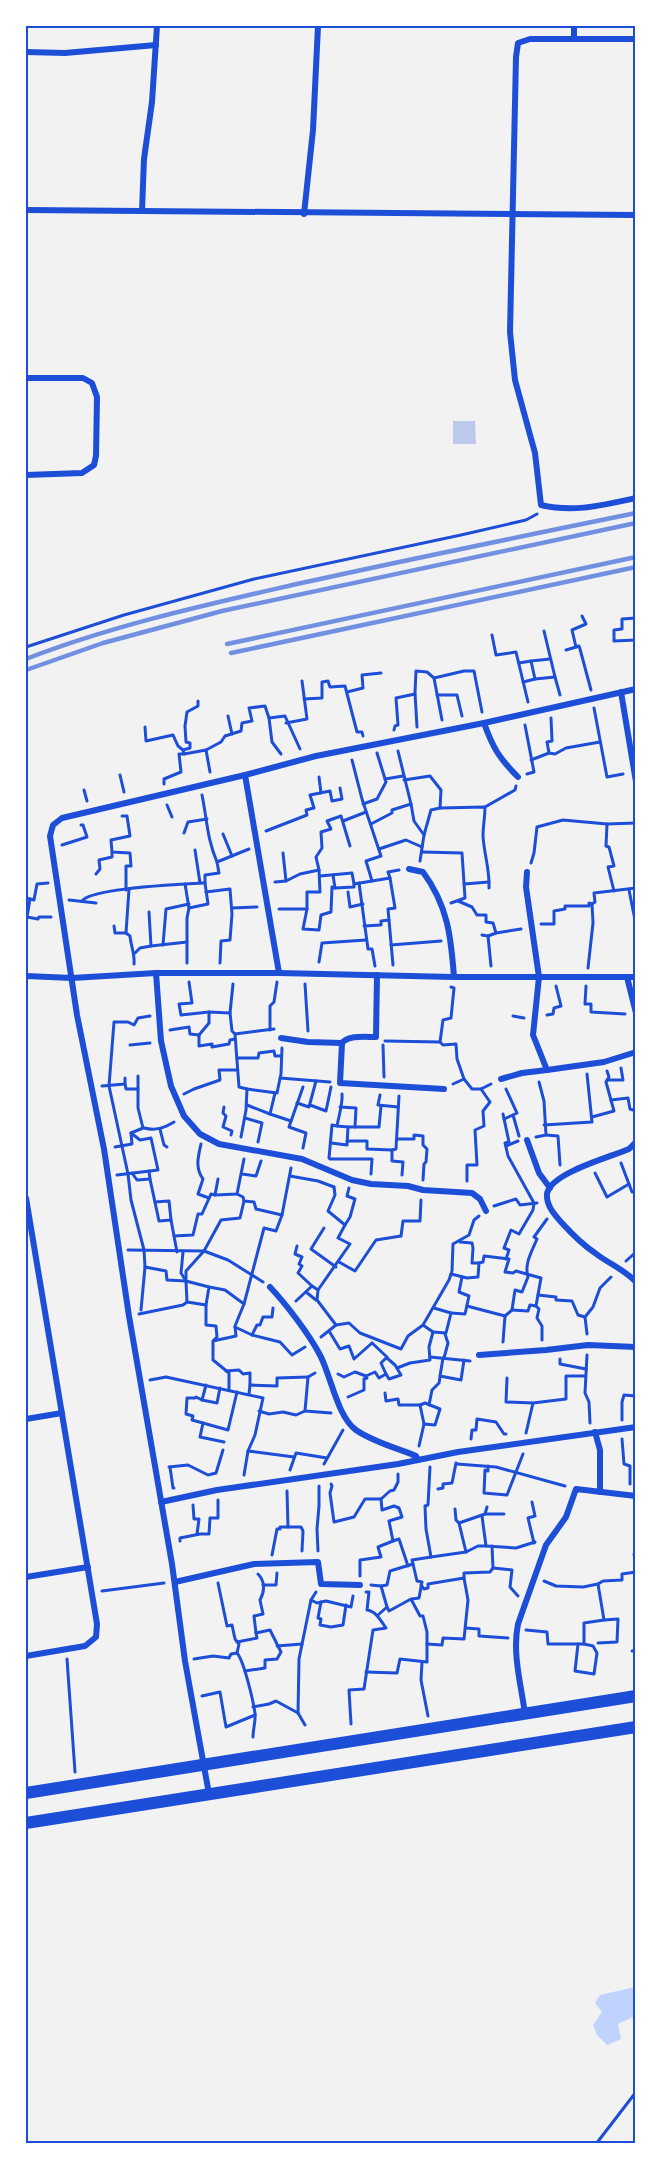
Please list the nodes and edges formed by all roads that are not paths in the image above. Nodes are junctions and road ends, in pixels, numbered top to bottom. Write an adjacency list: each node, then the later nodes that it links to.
1 (157, 26): 6 (street)
2 (318, 26): 10 (street)
3 (574, 26): 4 (street)
4 (574, 39): 5 (street); 11 (street)
5 (636, 39)
6 (156, 45): 7 (street); 9 (street)
7 (26, 52)
8 (26, 210): 9 (street)
9 (142, 211): 10 (street)
10 (304, 214): 11 (street)
11 (513, 214): 12 (street); 15 (street)
12 (636, 215)
13 (26, 378): 14 (street)
14 (26, 475)
15 (636, 498)
16 (636, 688): 17 (street)
17 (621, 692): 18 (street); 21 (street)
18 (484, 723): 19 (street); 20 (street)
19 (245, 775): 25 (street); 32 (street)
20 (518, 777)
21 (636, 782)
22 (409, 869): 28 (street)
23 (527, 872): 29 (street)
24 (156, 973): 25 (street); 32 (street); 44 (street)
25 (279, 973): 26 (street)
26 (377, 975): 28 (street); 35 (street)
27 (26, 976): 32 (street)
28 (454, 977): 29 (street)
29 (539, 977): 30 (street); 37 (street)
30 (627, 977): 31 (street); 33 (street)
31 (636, 977)
32 (72, 978): 57 (street)
33 (636, 1014)
34 (281, 1038): 35 (street)
35 (342, 1043): 39 (street)
36 (636, 1052): 37 (street)
37 (547, 1070): 38 (street)
38 (501, 1079)
39 (444, 1089)
40 (527, 1140): 42 (street)
41 (636, 1142): 42 (street)
42 (549, 1188): 46 (street)
43 (26, 1198): 45 (street)
44 (486, 1211)
45 (29, 1240): 50 (street)
46 (636, 1282)
47 (270, 1287): 54 (street)
48 (636, 1347): 49 (street)
49 (479, 1354)
50 (62, 1413): 51 (street); 58 (street)
51 (26, 1419)
52 (636, 1427): 53 (street)
53 (595, 1432): 54 (street); 55 (street)
54 (417, 1458): 57 (street)
55 (600, 1492): 56 (street); 64 (street)
56 (636, 1496)
57 (160, 1502): 60 (street)
58 (88, 1567): 59 (street); 62 (street)
59 (26, 1577)
60 (175, 1582): 61 (street); 66 (street)
61 (360, 1585)
62 (26, 1656)
63 (636, 1696): 64 (main road)
64 (526, 1714): 66 (main road)
65 (636, 1726): 68 (main road)
66 (204, 1765): 67 (main road); 68 (street)
67 (26, 1793)
68 (209, 1794): 69 (main road)
69 (26, 1823)

